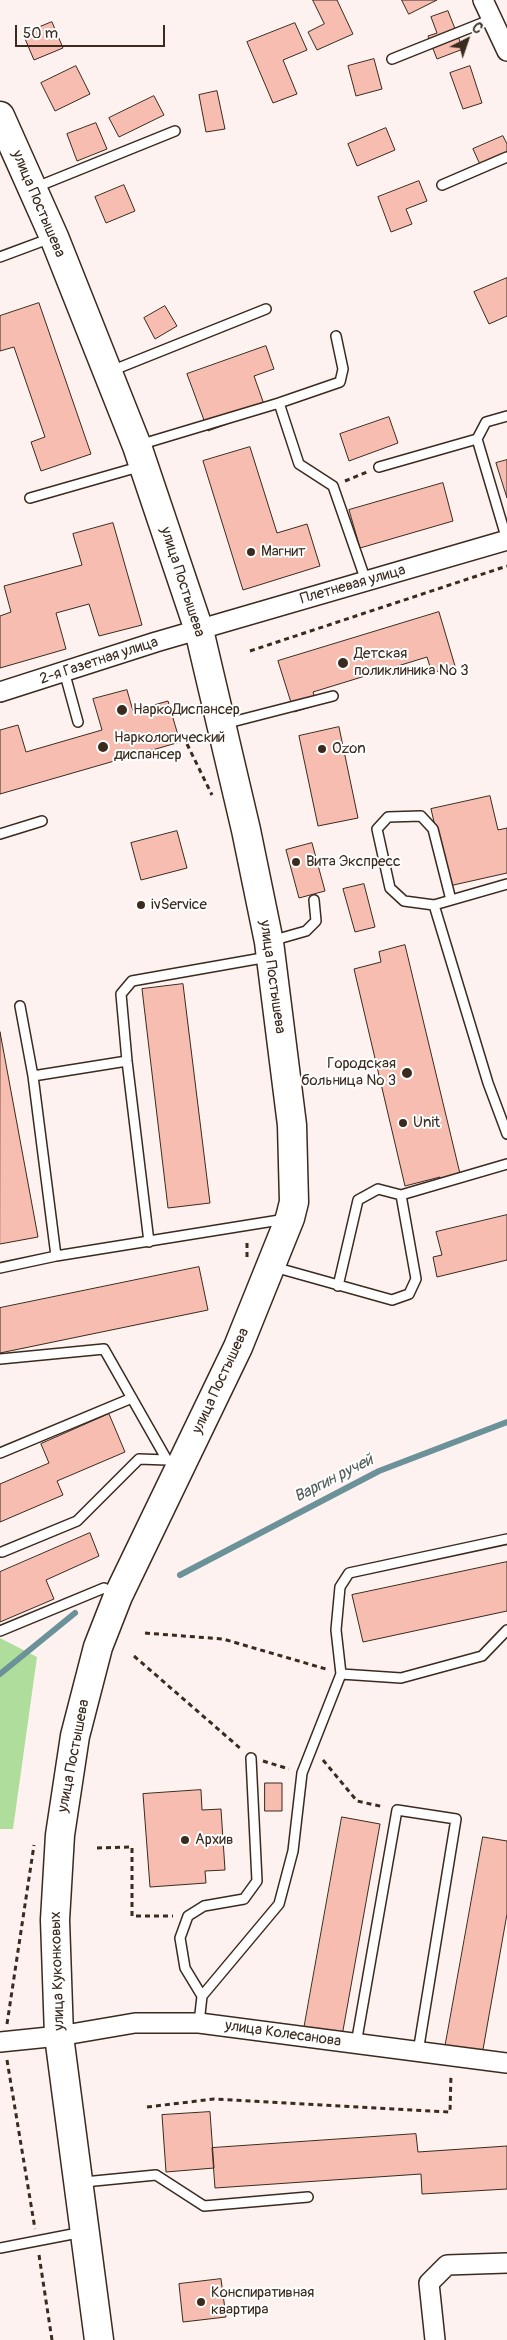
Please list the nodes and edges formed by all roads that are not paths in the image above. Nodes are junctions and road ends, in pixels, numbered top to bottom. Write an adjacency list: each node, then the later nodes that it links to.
1 (483, 0): 2 (street)
2 (498, 24): 3 (street); 4 (lane)
3 (507, 51)
4 (392, 59)
5 (0, 116): 9 (main road, улица Постышева)
6 (175, 131): 9 (lane)
7 (507, 157): 8 (lane)
8 (442, 185)
9 (32, 188): 10 (main road, улица Постышева)
10 (54, 237): 11 (lane); 14 (main road, улица Постышева)
11 (0, 257)
12 (266, 309): 14 (lane)
13 (336, 336): 15 (lane)
14 (107, 372): 18 (main road, улица Постышева)
15 (279, 403): 18 (lane); 22 (lane)
16 (507, 416): 17 (lane)
17 (477, 439): 19 (lane); 21 (lane)
18 (141, 456): 20 (lane); 23 (main road, улица Постышева)
19 (379, 467)
20 (30, 498)
21 (507, 540): 22 (street, Плетневая улица)
22 (366, 581): 23 (street, Плетневая улица)
23 (198, 630): 24 (street, 2-я Газетная улица); 28 (main road, улица Постышева)
24 (64, 672): 25 (street, 2-я Газетная улица); 27 (lane)
25 (0, 692)
26 (333, 696): 28 (lane)
27 (78, 722)
28 (221, 725): 35 (main road, улица Постышева)
29 (42, 821): 30 (lane)
30 (0, 834)
31 (507, 884): 33 (lane)
32 (314, 900): 35 (lane)
33 (451, 900): 34 (lane); 34 (lane)
34 (434, 905): 39 (lane)
35 (270, 950): 37 (lane); 42 (main road, улица Постышева)
36 (20, 1006): 38 (lane)
37 (126, 1061): 38 (lane); 43 (lane)
38 (33, 1076): 44 (lane)
39 (507, 1134)
40 (507, 1164): 41 (lane)
41 (400, 1195): 47 (lane); 47 (lane)
42 (290, 1218): 43 (lane); 45 (main road, улица Постышева)
43 (149, 1242): 44 (lane)
44 (56, 1256): 46 (lane)
45 (272, 1266): 47 (lane); 51 (main road, улица Постышева)
46 (0, 1268)
47 (338, 1286)
48 (0, 1359): 49 (lane)
49 (132, 1398): 50 (lane); 51 (lane)
50 (0, 1454)
51 (173, 1464): 53 (lane); 54 (main road, улица Постышева)
52 (507, 1539): 57 (lane)
53 (2, 1552)
54 (118, 1596): 56 (lane); 59 (main road, улица Постышева)
55 (507, 1630): 57 (lane)
56 (0, 1631)
57 (342, 1674): 60 (lane)
58 (251, 1758): 60 (lane)
59 (60, 1835): 62 (main road, улица Куконковых)
60 (202, 1996): 61 (lane)
61 (199, 2023): 62 (street, улица Колесанова); 64 (street, улица Колесанова)
62 (59, 2036): 63 (street, улица Колесанова); 67 (main road, улица Куконковых)
63 (2, 2043)
64 (356, 2044): 65 (street, улица Колесанова); 65 (lane)
65 (418, 2052): 66 (street, улица Колесанова)
66 (507, 2062)
67 (67, 2106): 68 (main road, улица Куконковых); 70 (main road, улица Куконковых)
68 (84, 2182): 69 (lane); 74 (main road, улица Куконковых)
69 (308, 2197)
70 (83, 2232): 71 (lane); 73 (main road, улица Куконковых)
71 (0, 2248)
72 (507, 2263): 75 (street)
73 (99, 2340)
74 (112, 2340)
75 (435, 2340)

